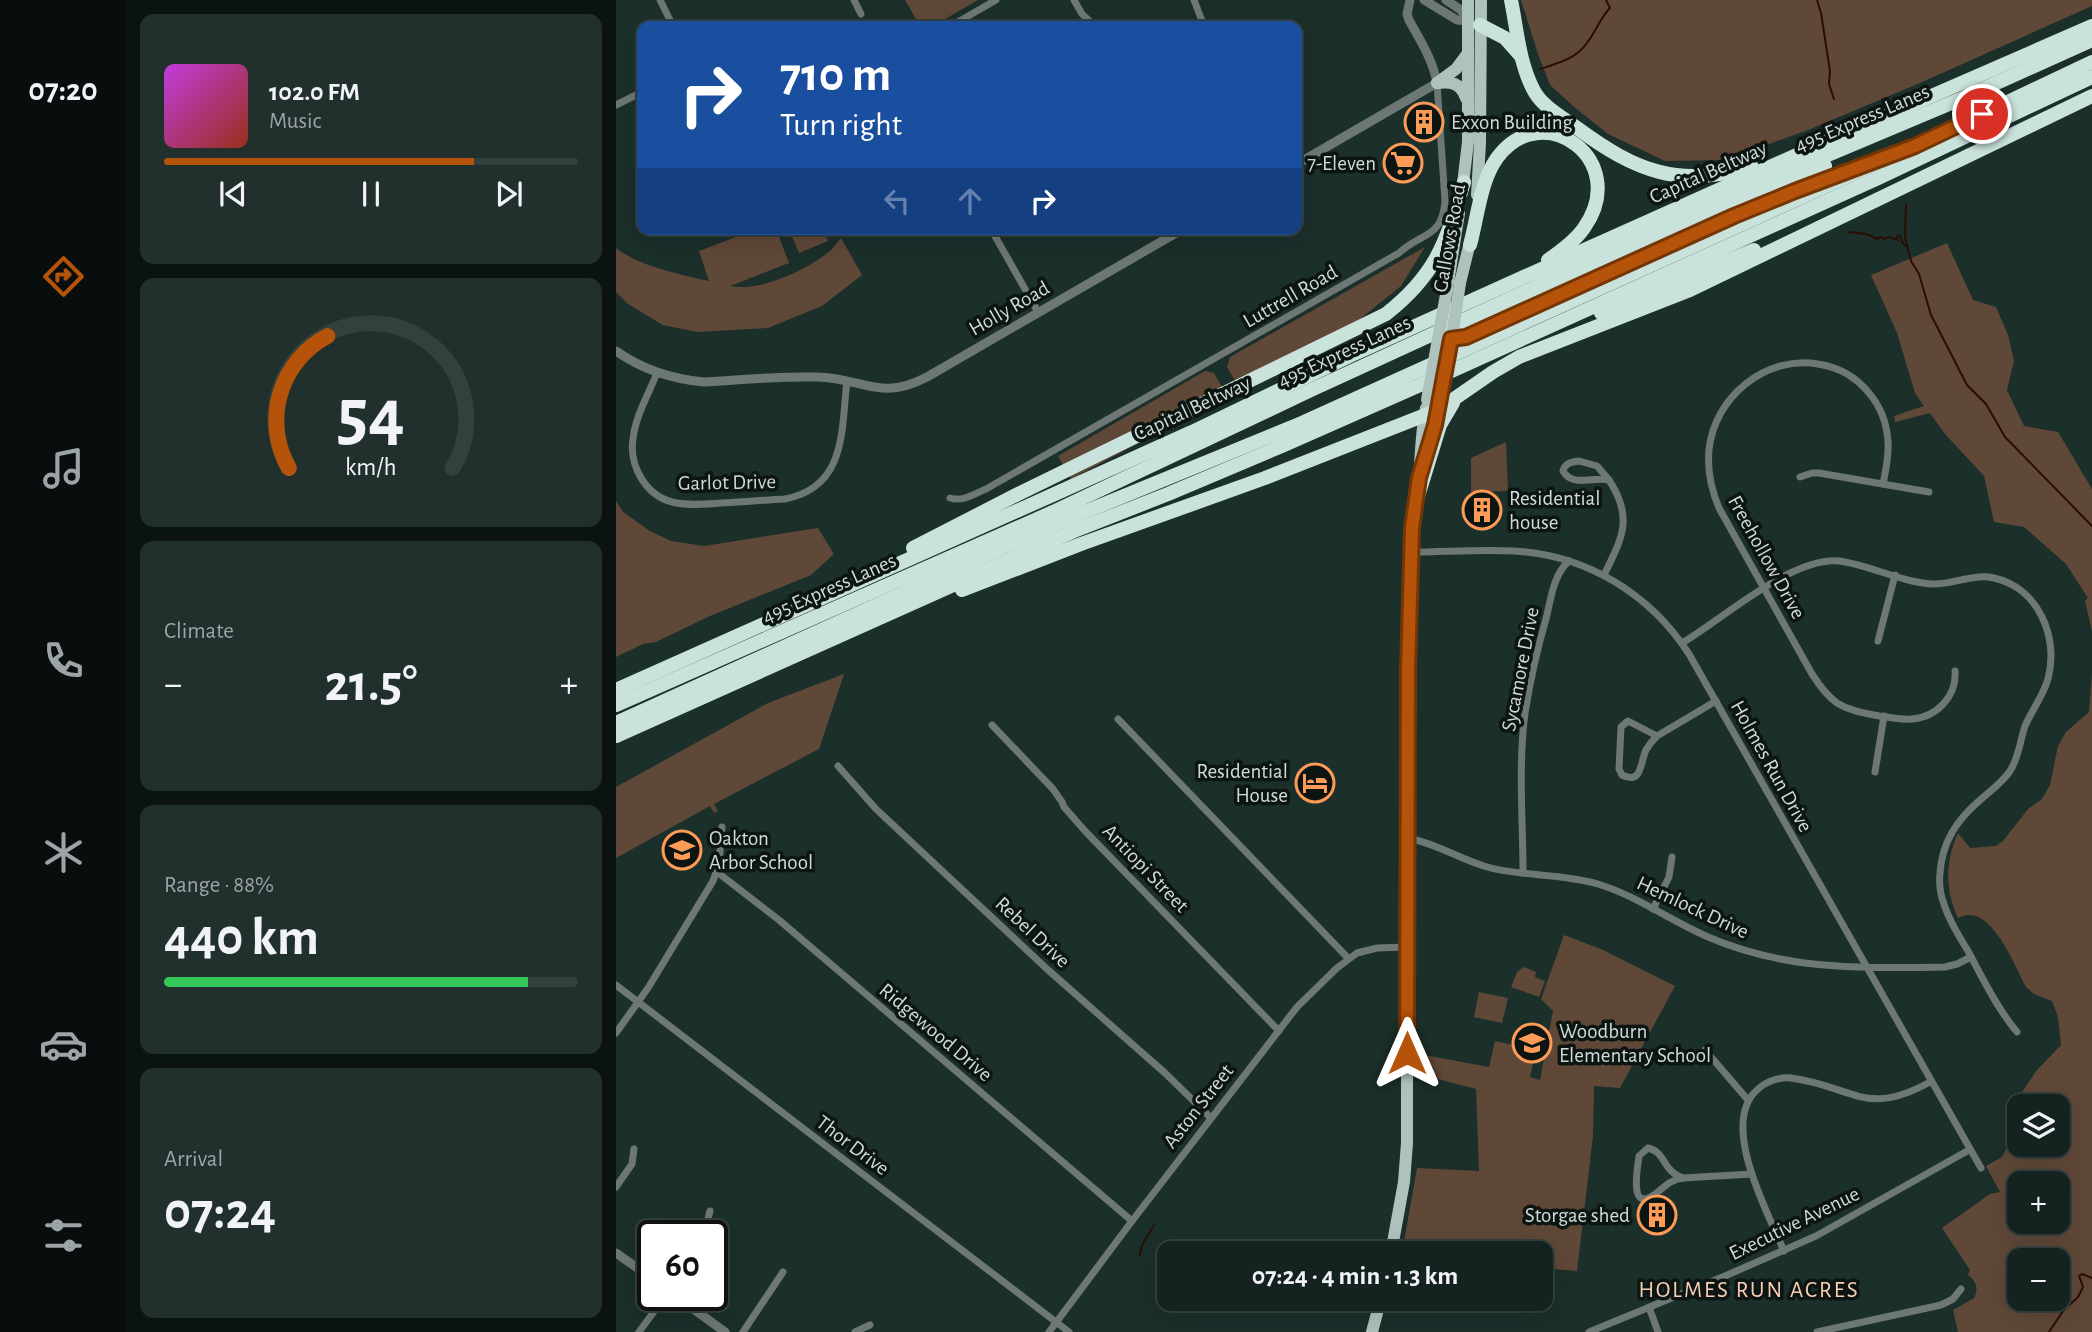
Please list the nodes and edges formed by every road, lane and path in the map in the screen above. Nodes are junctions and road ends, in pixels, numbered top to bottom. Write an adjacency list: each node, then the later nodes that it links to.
1 (660, 0): 13 (street)
2 (854, 0): 12 (street)
3 (996, 0): 14 (street)
4 (1074, 0): 15 (street)
5 (1194, 0): 16 (street)
6 (1410, 0): 23 (street, Luttrell Road)
7 (1424, 0): 17 (street)
8 (1446, 0): 17 (street)
9 (1468, 0): 17 (main road, Gallows Road)
10 (1481, 0): 17 (main road, Gallows Road)
11 (1511, 0): 20 (highway)
12 (861, 14)
13 (670, 21)
14 (960, 21)
15 (1089, 21)
16 (1202, 21)
17 (1475, 23): 19 (main road, Gallows Road); 20 (highway); 36 (main road, Gallows Road)
18 (2092, 30): 26 (highway, 495 Express Lanes); 29 (highway, Capital Beltway)
19 (1468, 52): 23 (main road); 28 (main road, Gallows Road)
20 (1522, 57): 29 (highway)
21 (2092, 62): 30 (highway, 495 Express Lanes)
22 (2092, 77): 45 (highway)
23 (1437, 83): 28 (main road); 31 (street); 50 (street, Luttrell Road)
24 (637, 95): 27 (street)
25 (2092, 96): 33 (highway)
26 (1963, 98): 39 (highway); 64 (highway, 495 Express Lanes)
27 (616, 106)
28 (1468, 106): 32 (main road, Gallows Road)
29 (1816, 146): 37 (highway, Capital Beltway)
30 (1915, 146): 39 (highway); 67 (highway, 495 Express Lanes)
31 (1302, 161)
32 (1464, 182): 39 (main road, Gallows Road, bridge); 57 (highway)
33 (1874, 201): 43 (highway); 45 (highway)
34 (994, 235): 38 (street)
35 (1172, 235): 38 (street, Holly Road)
36 (1471, 245): 37 (highway); 39 (main road, Gallows Road, bridge)
37 (1526, 276): 57 (highway, Capital Beltway)
38 (1038, 312): 42 (street, Holly Road)
39 (1455, 334): 44 (main road, Gallows Road, bridge)
40 (616, 351): 41 (street, Holly Road)
41 (657, 373): 42 (street, Holly Road); 42 (street, Garlot Drive)
42 (847, 380)
43 (1458, 398): 44 (highway); 51 (highway)
44 (1433, 406): 51 (main road, Gallows Road); 58 (highway)
45 (1309, 434): 58 (highway)
46 (1800, 477): 48 (street)
47 (1609, 480): 47 (street); 54 (street)
48 (1883, 484): 49 (street); 56 (street, Freehollow Drive)
49 (1928, 492)
50 (950, 498)
51 (1415, 506): 52 (main road, Gallows Road)
52 (1411, 552): 53 (street, Holmes Run Drive); 74 (main road, Gallows Road)
53 (1569, 561): 54 (street, Holmes Run Drive); 77 (street, Sycamore Drive)
54 (1604, 575): 60 (street, Holmes Run Drive)
55 (1895, 575): 56 (street); 59 (street); 80 (street)
56 (1764, 588): 60 (street); 65 (street, Freehollow Drive)
57 (819, 600): 62 (highway, Capital Beltway)
58 (875, 620): 69 (highway)
59 (1878, 641)
60 (1682, 643): 63 (street, Holmes Run Drive)
61 (1955, 671): 65 (street, Freehollow Drive)
62 (616, 690)
63 (1716, 701): 70 (street); 82 (street, Holmes Run Drive)
64 (616, 705)
65 (1884, 716): 72 (street)
66 (1118, 719): 81 (street)
67 (616, 723)
68 (992, 726): 85 (street, Antiopi Street)
69 (616, 736)
70 (1657, 736): 70 (street)
71 (838, 766): 91 (street, Rebel Drive)
72 (1875, 772)
73 (722, 827): 76 (street)
74 (1407, 838): 77 (street, Hemlock Drive); 79 (main road, Gallows Road)
75 (1672, 857): 78 (street)
76 (717, 872): 84 (street); 100 (street, Ridgewood Drive)
77 (1523, 873): 78 (street, Hemlock Drive)
78 (1653, 909): 82 (street, Hemlock Drive)
79 (1407, 947): 81 (street, Aston Street); 101 (main road, Gallows Road)
80 (1971, 957): 82 (street, Hemlock Drive); 86 (street)
81 (1348, 958): 85 (street, Aston Street)
82 (1867, 969): 89 (street, Holmes Run Drive)
83 (616, 985): 84 (street, Thor Drive)
84 (638, 1002): 87 (street); 111 (street, Thor Drive)
85 (1279, 1031): 91 (street, Aston Street)
86 (2017, 1032)
87 (616, 1033)
88 (1705, 1049): 90 (street)
89 (1930, 1082): 90 (street); 93 (street, Holmes Run Drive)
90 (1748, 1100): 95 (street)
91 (1211, 1118): 100 (street, Aston Street)
92 (634, 1149): 97 (street)
93 (1969, 1150): 94 (street, Holmes Run Drive); 102 (street, Executive Avenue)
94 (1981, 1168)
95 (1752, 1174): 96 (street); 102 (street)
96 (1683, 1178): 96 (street)
97 (616, 1188)
98 (710, 1211): 99 (street)
99 (708, 1220)
100 (1132, 1221): 111 (street, Aston Street)
101 (1393, 1241)
102 (1784, 1251): 107 (street, Executive Avenue)
103 (616, 1253): 104 (street)
104 (637, 1268)
105 (783, 1272): 115 (street)
106 (1961, 1289): 122 (street)
107 (1649, 1307): 120 (street, Executive Avenue); 121 (street)
108 (654, 1311): 113 (street)
109 (696, 1311): 114 (street)
110 (1378, 1311): 119 (main road)
111 (1056, 1322): 117 (street, Aston Street); 118 (street, Thor Drive)
112 (870, 1325): 116 (street)
113 (639, 1332)
114 (724, 1332)
115 (743, 1332)
116 (855, 1332)
117 (1049, 1332)
118 (1069, 1332)
119 (1372, 1332)
120 (1589, 1332)
121 (1658, 1332)
122 (1821, 1332)

